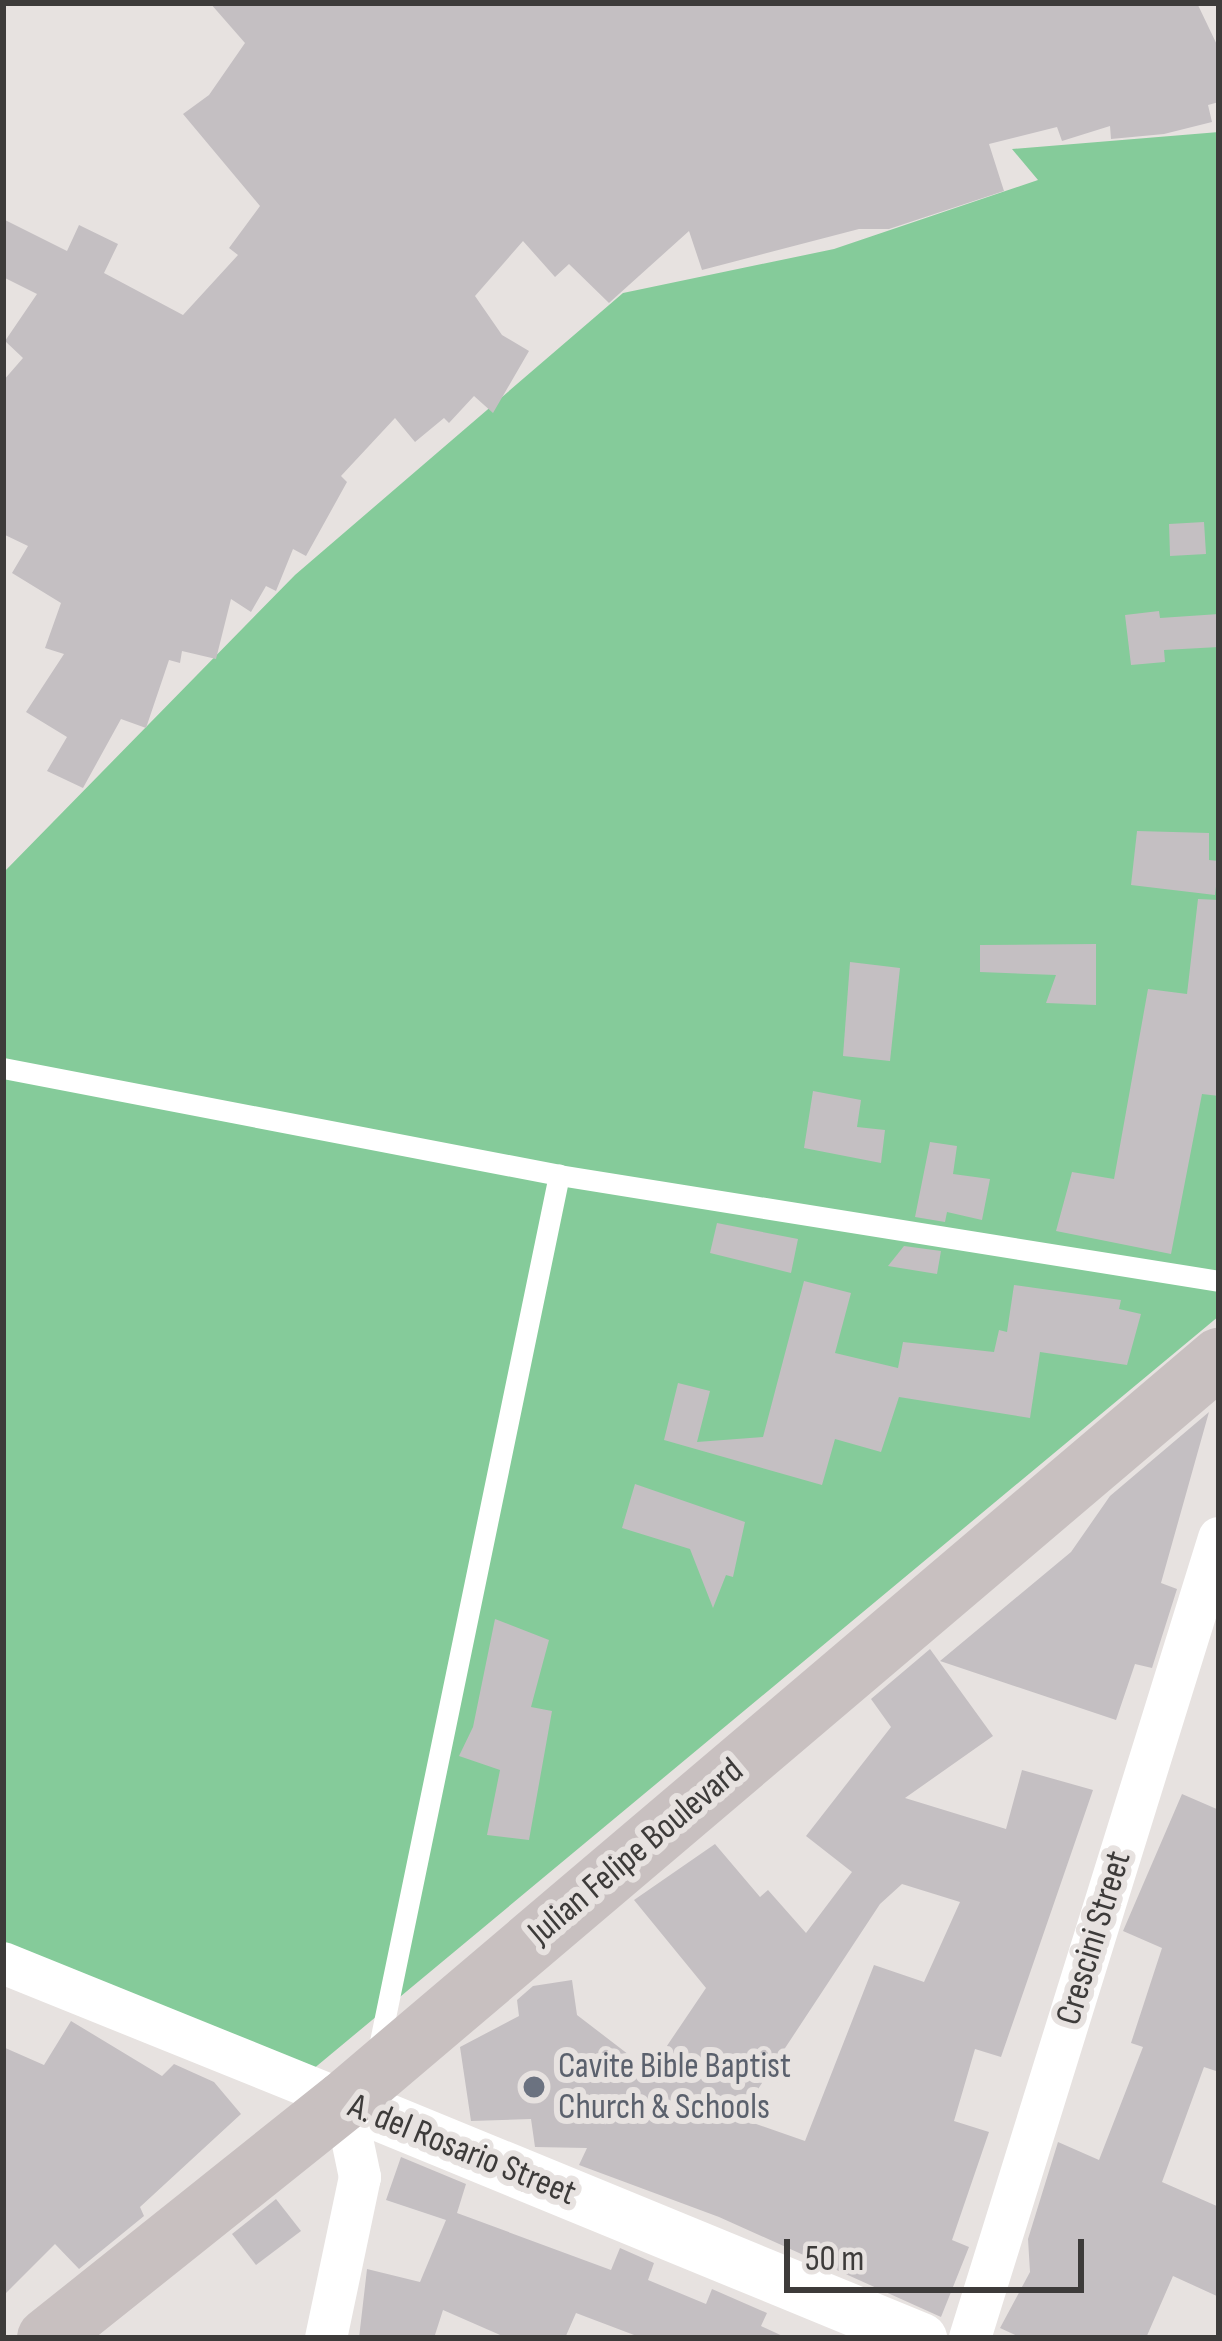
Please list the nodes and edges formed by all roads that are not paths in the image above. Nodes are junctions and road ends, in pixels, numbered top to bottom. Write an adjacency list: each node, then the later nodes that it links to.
1 (3, 1068): 2 (lane)
2 (559, 1175): 3 (lane); 7 (lane)
3 (1219, 1281)
4 (1219, 1358): 7 (main road, Julian Felipe Boulevard)
5 (1219, 1538): 11 (street, Crescini Street)
6 (3, 1963): 7 (street, A. del Rosario Street)
7 (358, 2089): 8 (main road, Julian Felipe Boulevard); 9 (street); 10 (street, A. del Rosario Street)
8 (47, 2338)
9 (326, 2338)
10 (921, 2338)
11 (970, 2338)

